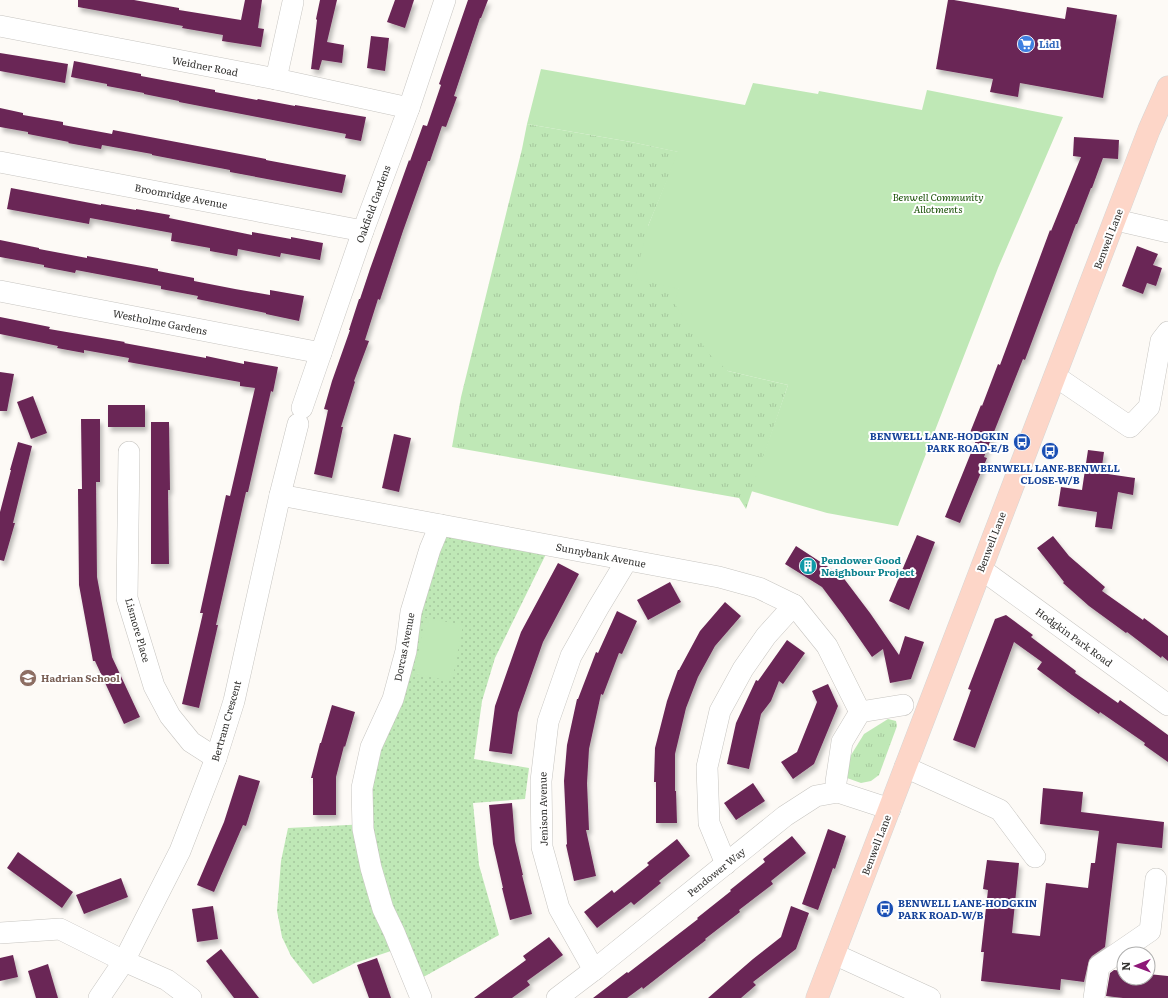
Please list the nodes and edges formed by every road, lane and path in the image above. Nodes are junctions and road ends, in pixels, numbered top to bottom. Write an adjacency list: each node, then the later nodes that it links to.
1 (446, 0): 6 (street, Oakfield Gardens)
2 (293, 2): 4 (street)
3 (0, 26): 4 (street, Weidner Road)
4 (276, 80): 6 (street, Weidner Road)
5 (1168, 87): 8 (main road, Benwell Lane)
6 (409, 108): 9 (street, Oakfield Gardens)
7 (0, 162): 9 (street, Broomridge Avenue)
8 (1116, 220): 10 (street); 14 (main road, Benwell Lane)
9 (363, 231): 13 (street, Oakfield Gardens)
10 (1168, 232)
11 (0, 292): 13 (street, Westholme Gardens)
12 (1168, 332): 14 (street)
13 (320, 353): 15 (street, Oakfield Gardens)
14 (1055, 376): 20 (main road, Benwell Lane)
15 (300, 416): 17 (street, Bertram Crescent)
16 (130, 452): 25 (street, Lismore Place)
17 (280, 495): 18 (street, Sunnybank Avenue); 25 (street, Bertram Crescent)
18 (440, 525): 19 (street, Sunnybank Avenue); 38 (street, Dorcas Avenue)
19 (627, 560): 21 (street, Sunnybank Avenue); 35 (street, Jenison Avenue)
20 (981, 569): 23 (street, Hodgkin Park Road); 26 (main road, Benwell Lane)
21 (794, 605): 24 (street, Sunnybank Avenue); 30 (street)
22 (903, 705): 24 (street)
23 (1168, 705)
24 (860, 712): 27 (street)
25 (216, 758): 34 (street, Bertram Crescent)
26 (906, 767): 28 (main road, Benwell Lane); 29 (street)
27 (836, 782)
28 (890, 809): 30 (street, Pendower Way); 33 (main road, Benwell Lane)
29 (1036, 857)
30 (726, 864): 35 (street, Pendower Way)
31 (1156, 879): 42 (street)
32 (0, 933): 34 (street)
33 (834, 954): 40 (main road, Benwell Lane); 41 (street)
34 (124, 961): 36 (street, Bertram Crescent); 37 (street)
35 (594, 970): 39 (street, Pendower Way)
36 (99, 998)
37 (191, 998)
38 (421, 998)
39 (557, 998)
40 (817, 998)
41 (930, 998)
42 (1094, 998)

